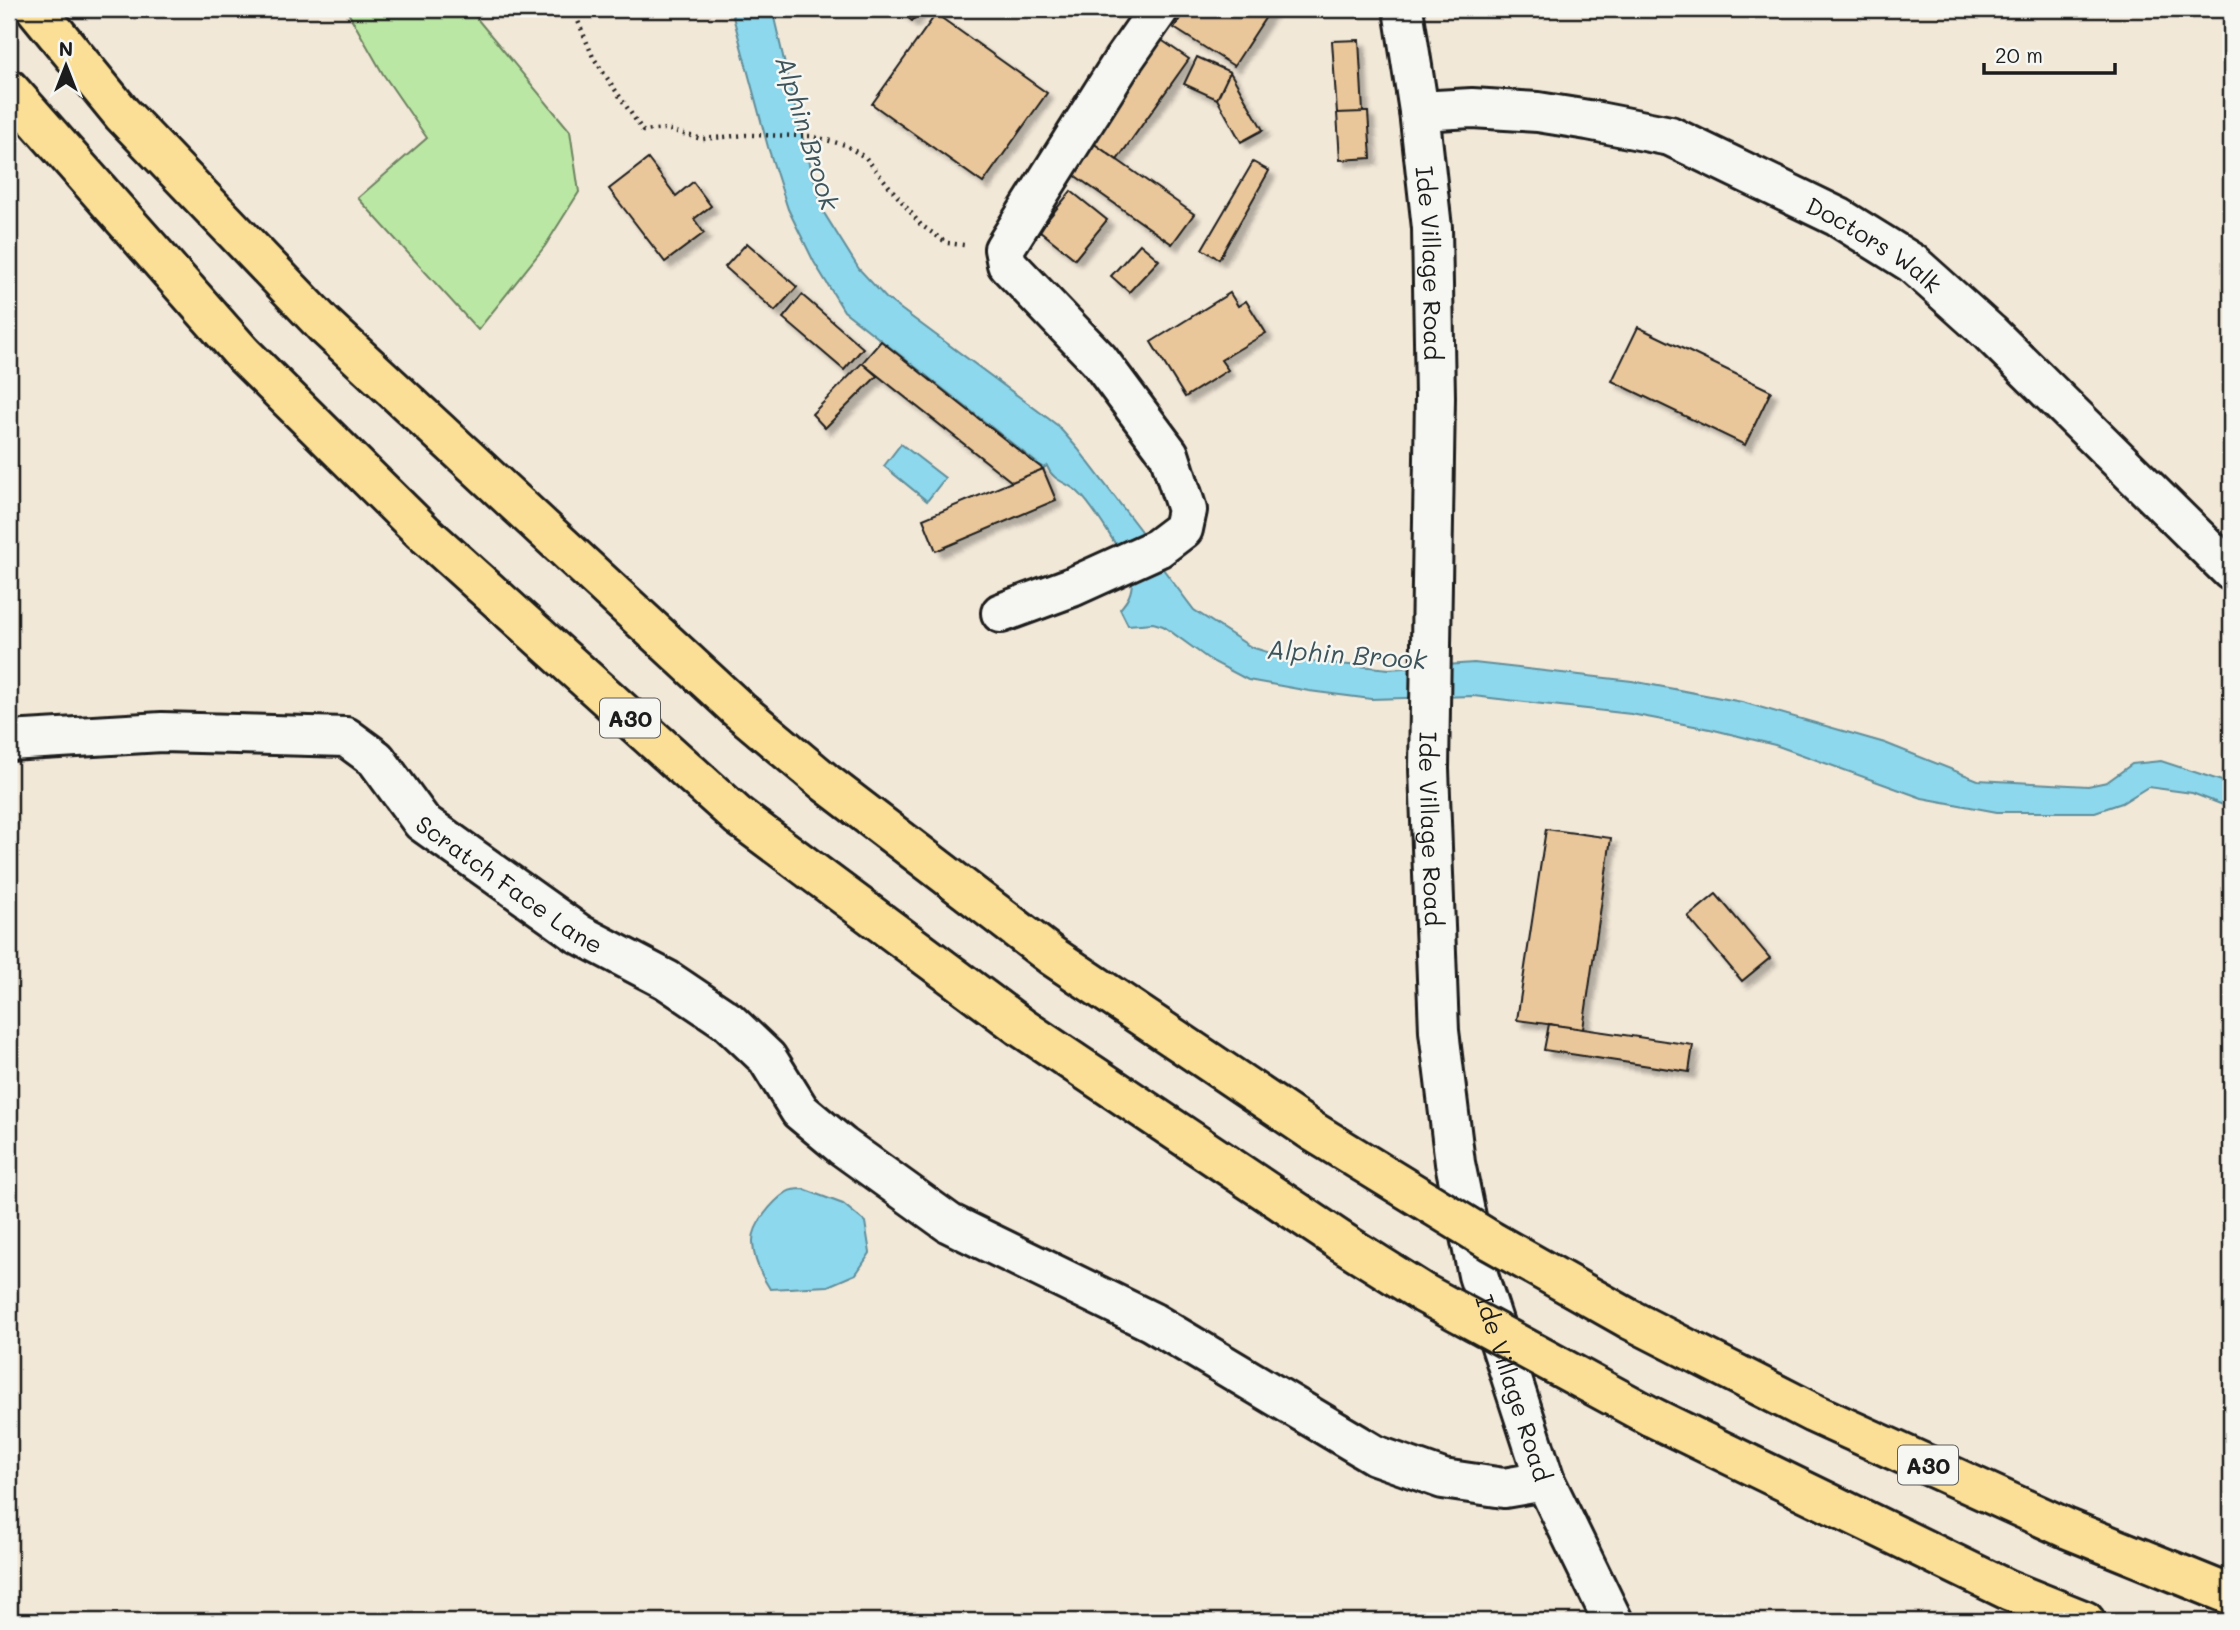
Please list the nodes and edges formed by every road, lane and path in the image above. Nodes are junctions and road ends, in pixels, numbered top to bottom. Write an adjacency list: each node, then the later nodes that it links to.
1 (36, 9): 12 (highway, A30, bridge)
2 (573, 9): 7 (path)
3 (1159, 9): 7 (street)
4 (1403, 9): 6 (street, Ide Village Road)
5 (9, 89): 14 (highway, A30, bridge)
6 (1419, 111): 8 (street, Doctors Walk); 11 (street, Ide Village Road)
7 (1004, 249): 9 (street)
8 (2231, 571)
9 (1001, 613)
10 (9, 741): 11 (street, Scratch Face Lane)
11 (1545, 1481): 13 (street, Ide Village Road)
12 (2231, 1595)
13 (1613, 1621)
14 (2085, 1621)

